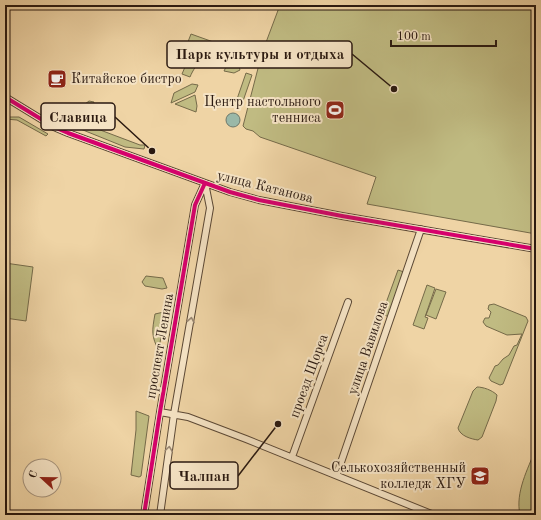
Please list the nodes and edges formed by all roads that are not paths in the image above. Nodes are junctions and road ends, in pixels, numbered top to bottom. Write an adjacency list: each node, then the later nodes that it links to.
1 (5, 97): 2 (street, улица Катанова)
2 (205, 183): 3 (street, улица Катанова); 6 (street, проспект Ленина); 7 (street, проспект Ленина, one-way to 2)
3 (421, 229): 4 (street, улица Катанова); 9 (street, улица Вавилова)
4 (536, 249)
5 (348, 302): 8 (street, проезд Щорса)
6 (160, 412): 7 (street); 10 (street, проспект Ленина)
7 (174, 414): 8 (street); 11 (street, проспект Ленина, one-way to 7)
8 (292, 457): 9 (street)
9 (337, 474): 12 (street)
10 (144, 515)
11 (160, 515)
12 (434, 515)

